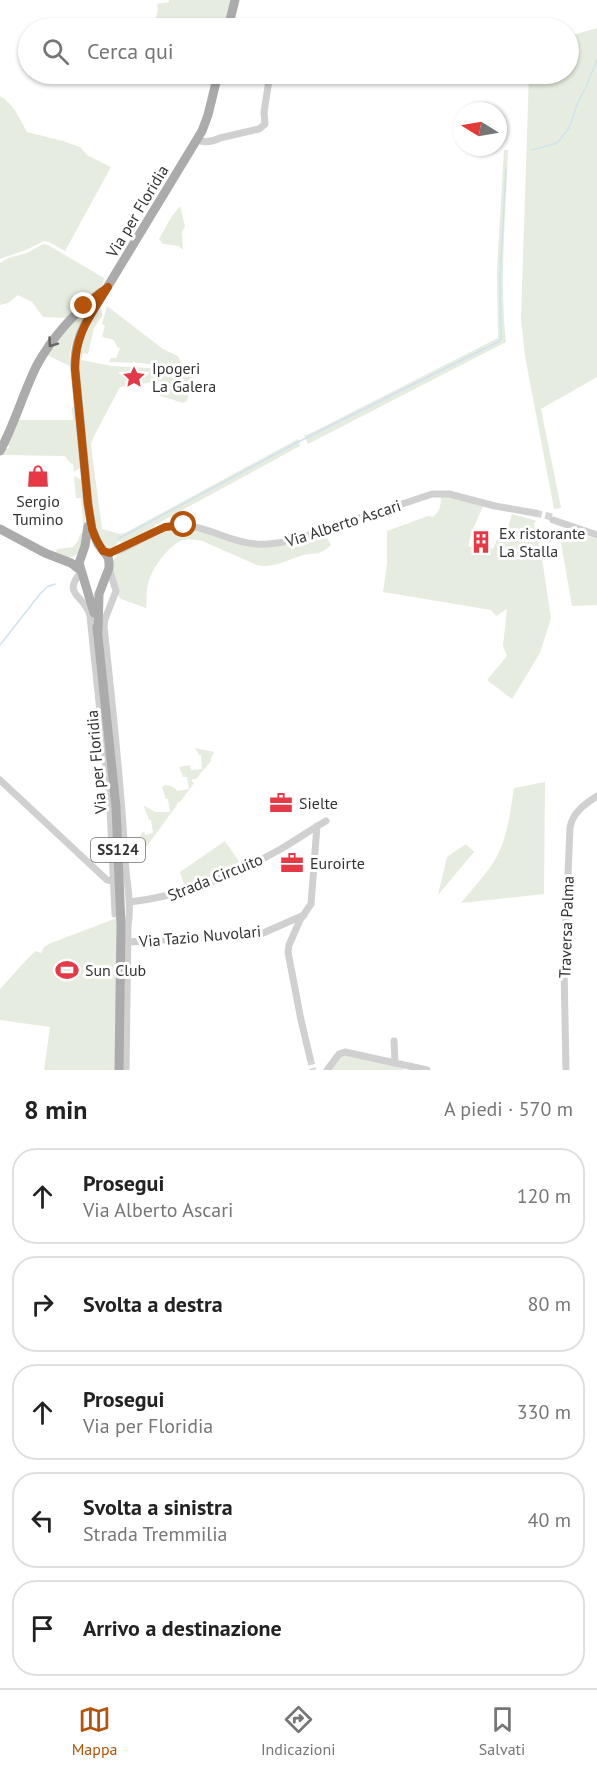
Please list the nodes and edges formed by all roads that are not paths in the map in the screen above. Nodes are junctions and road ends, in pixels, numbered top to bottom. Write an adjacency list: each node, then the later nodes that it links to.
1 (235, 0): 2 (main road)
2 (230, 18)
3 (216, 84): 5 (main road, Via per Floridia)
4 (268, 84): 5 (street)
5 (197, 141): 6 (main road, Via per Floridia)
6 (108, 287): 7 (main road, one-way to 7); 8 (main road, Via per Floridia)
7 (0, 451)
8 (88, 504): 13 (main road); 15 (main road)
9 (536, 514): 14 (street, Via Alberto Ascari)
10 (553, 518): 12 (street)
11 (0, 529): 16 (main road)
12 (597, 535)
13 (103, 552): 14 (street); 15 (main road); 18 (main road)
14 (115, 552): 18 (street)
15 (81, 556): 16 (main road); 17 (main road)
16 (65, 561): 17 (main road)
17 (81, 572): 18 (main road); 20 (main road); 25 (street)
18 (106, 572): 19 (street); 19 (street); 20 (main road)
19 (114, 583): 26 (street)
20 (98, 631): 33 (main road, Via per Floridia / SS124)
21 (0, 780): 25 (street)
22 (597, 796): 37 (street, Traversa Palma)
23 (326, 821): 24 (street, Strada Circuito)
24 (317, 826): 26 (street, Strada Circuito); 28 (street)
25 (114, 881): 27 (street)
26 (130, 902): 29 (street)
27 (115, 915)
28 (304, 915): 29 (street, Via Tazio Nuvolari); 31 (street)
29 (129, 942): 34 (street)
30 (394, 1041): 32 (street)
31 (310, 1058)
32 (395, 1062): 35 (street); 36 (street)
33 (119, 1070)
34 (126, 1070)
35 (327, 1070)
36 (427, 1070)
37 (566, 1070)

